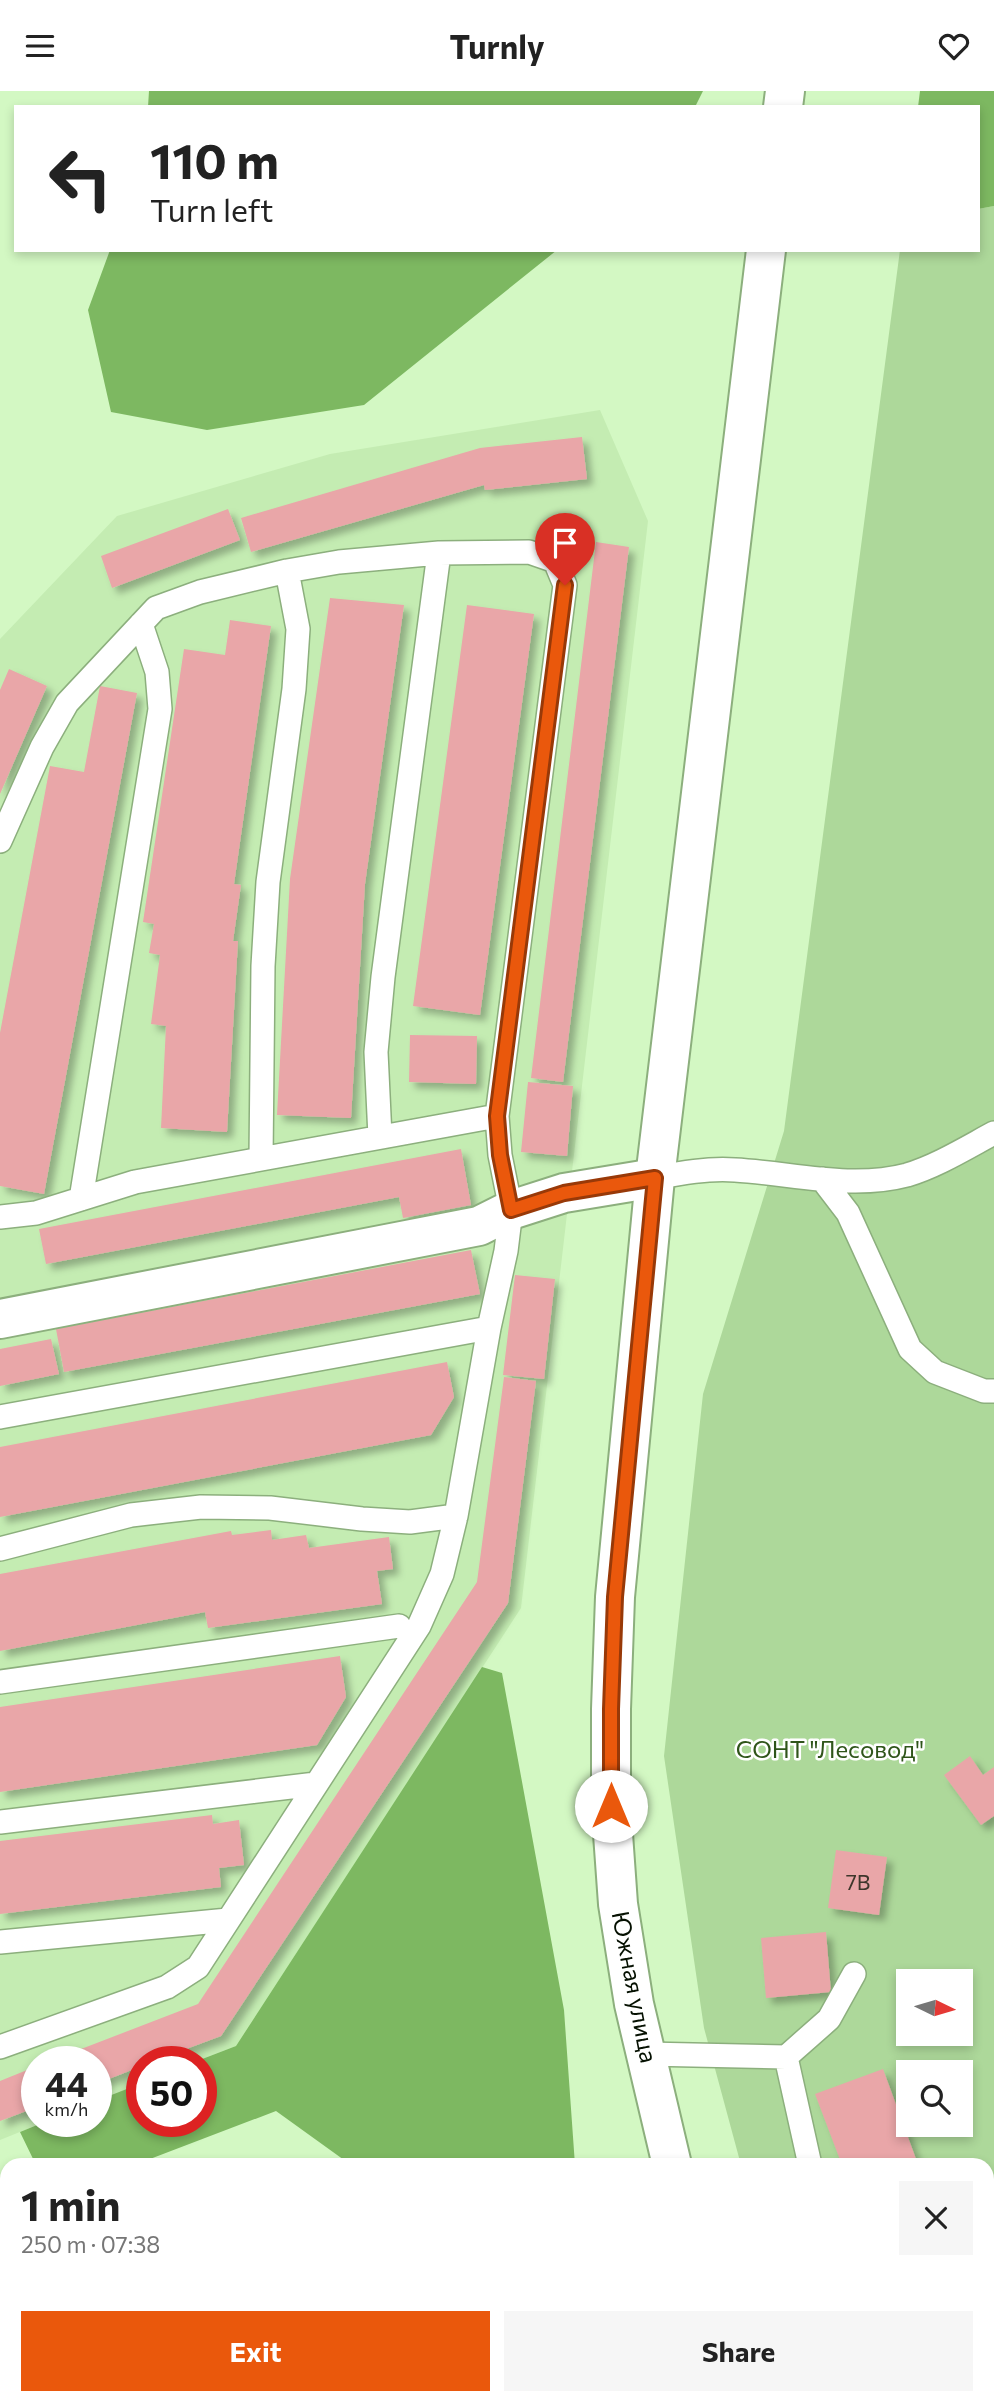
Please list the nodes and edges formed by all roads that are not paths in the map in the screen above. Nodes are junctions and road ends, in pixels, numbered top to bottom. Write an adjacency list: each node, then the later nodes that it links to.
1 (766, 252): 10 (main road, Южная улица)
2 (439, 553): 3 (lane); 6 (lane); 8 (lane)
3 (287, 571): 4 (lane); 9 (lane)
4 (141, 624): 5 (lane); 12 (lane)
5 (0, 841)
6 (497, 1116): 8 (lane); 13 (lane)
7 (994, 1133): 11 (lane)
8 (380, 1137): 9 (lane)
9 (261, 1160): 12 (lane)
10 (655, 1178): 11 (lane); 13 (main road); 29 (main road, Южная улица)
11 (822, 1179): 17 (lane)
12 (81, 1199): 14 (lane)
13 (511, 1210): 15 (main road); 16 (lane)
14 (0, 1217)
15 (0, 1319)
16 (489, 1328): 18 (lane); 19 (lane)
17 (994, 1391)
18 (0, 1417)
19 (456, 1516): 20 (lane); 23 (lane)
20 (0, 1549)
21 (400, 1626): 22 (lane)
22 (0, 1682)
23 (316, 1784): 24 (lane); 25 (lane)
24 (0, 1822)
25 (228, 1920): 26 (lane); 28 (lane)
26 (0, 1941)
27 (854, 1974): 30 (lane)
28 (0, 2047)
29 (646, 2054): 30 (lane); 31 (main road, Южная улица)
30 (786, 2057): 32 (lane)
31 (670, 2158)
32 (808, 2158)

